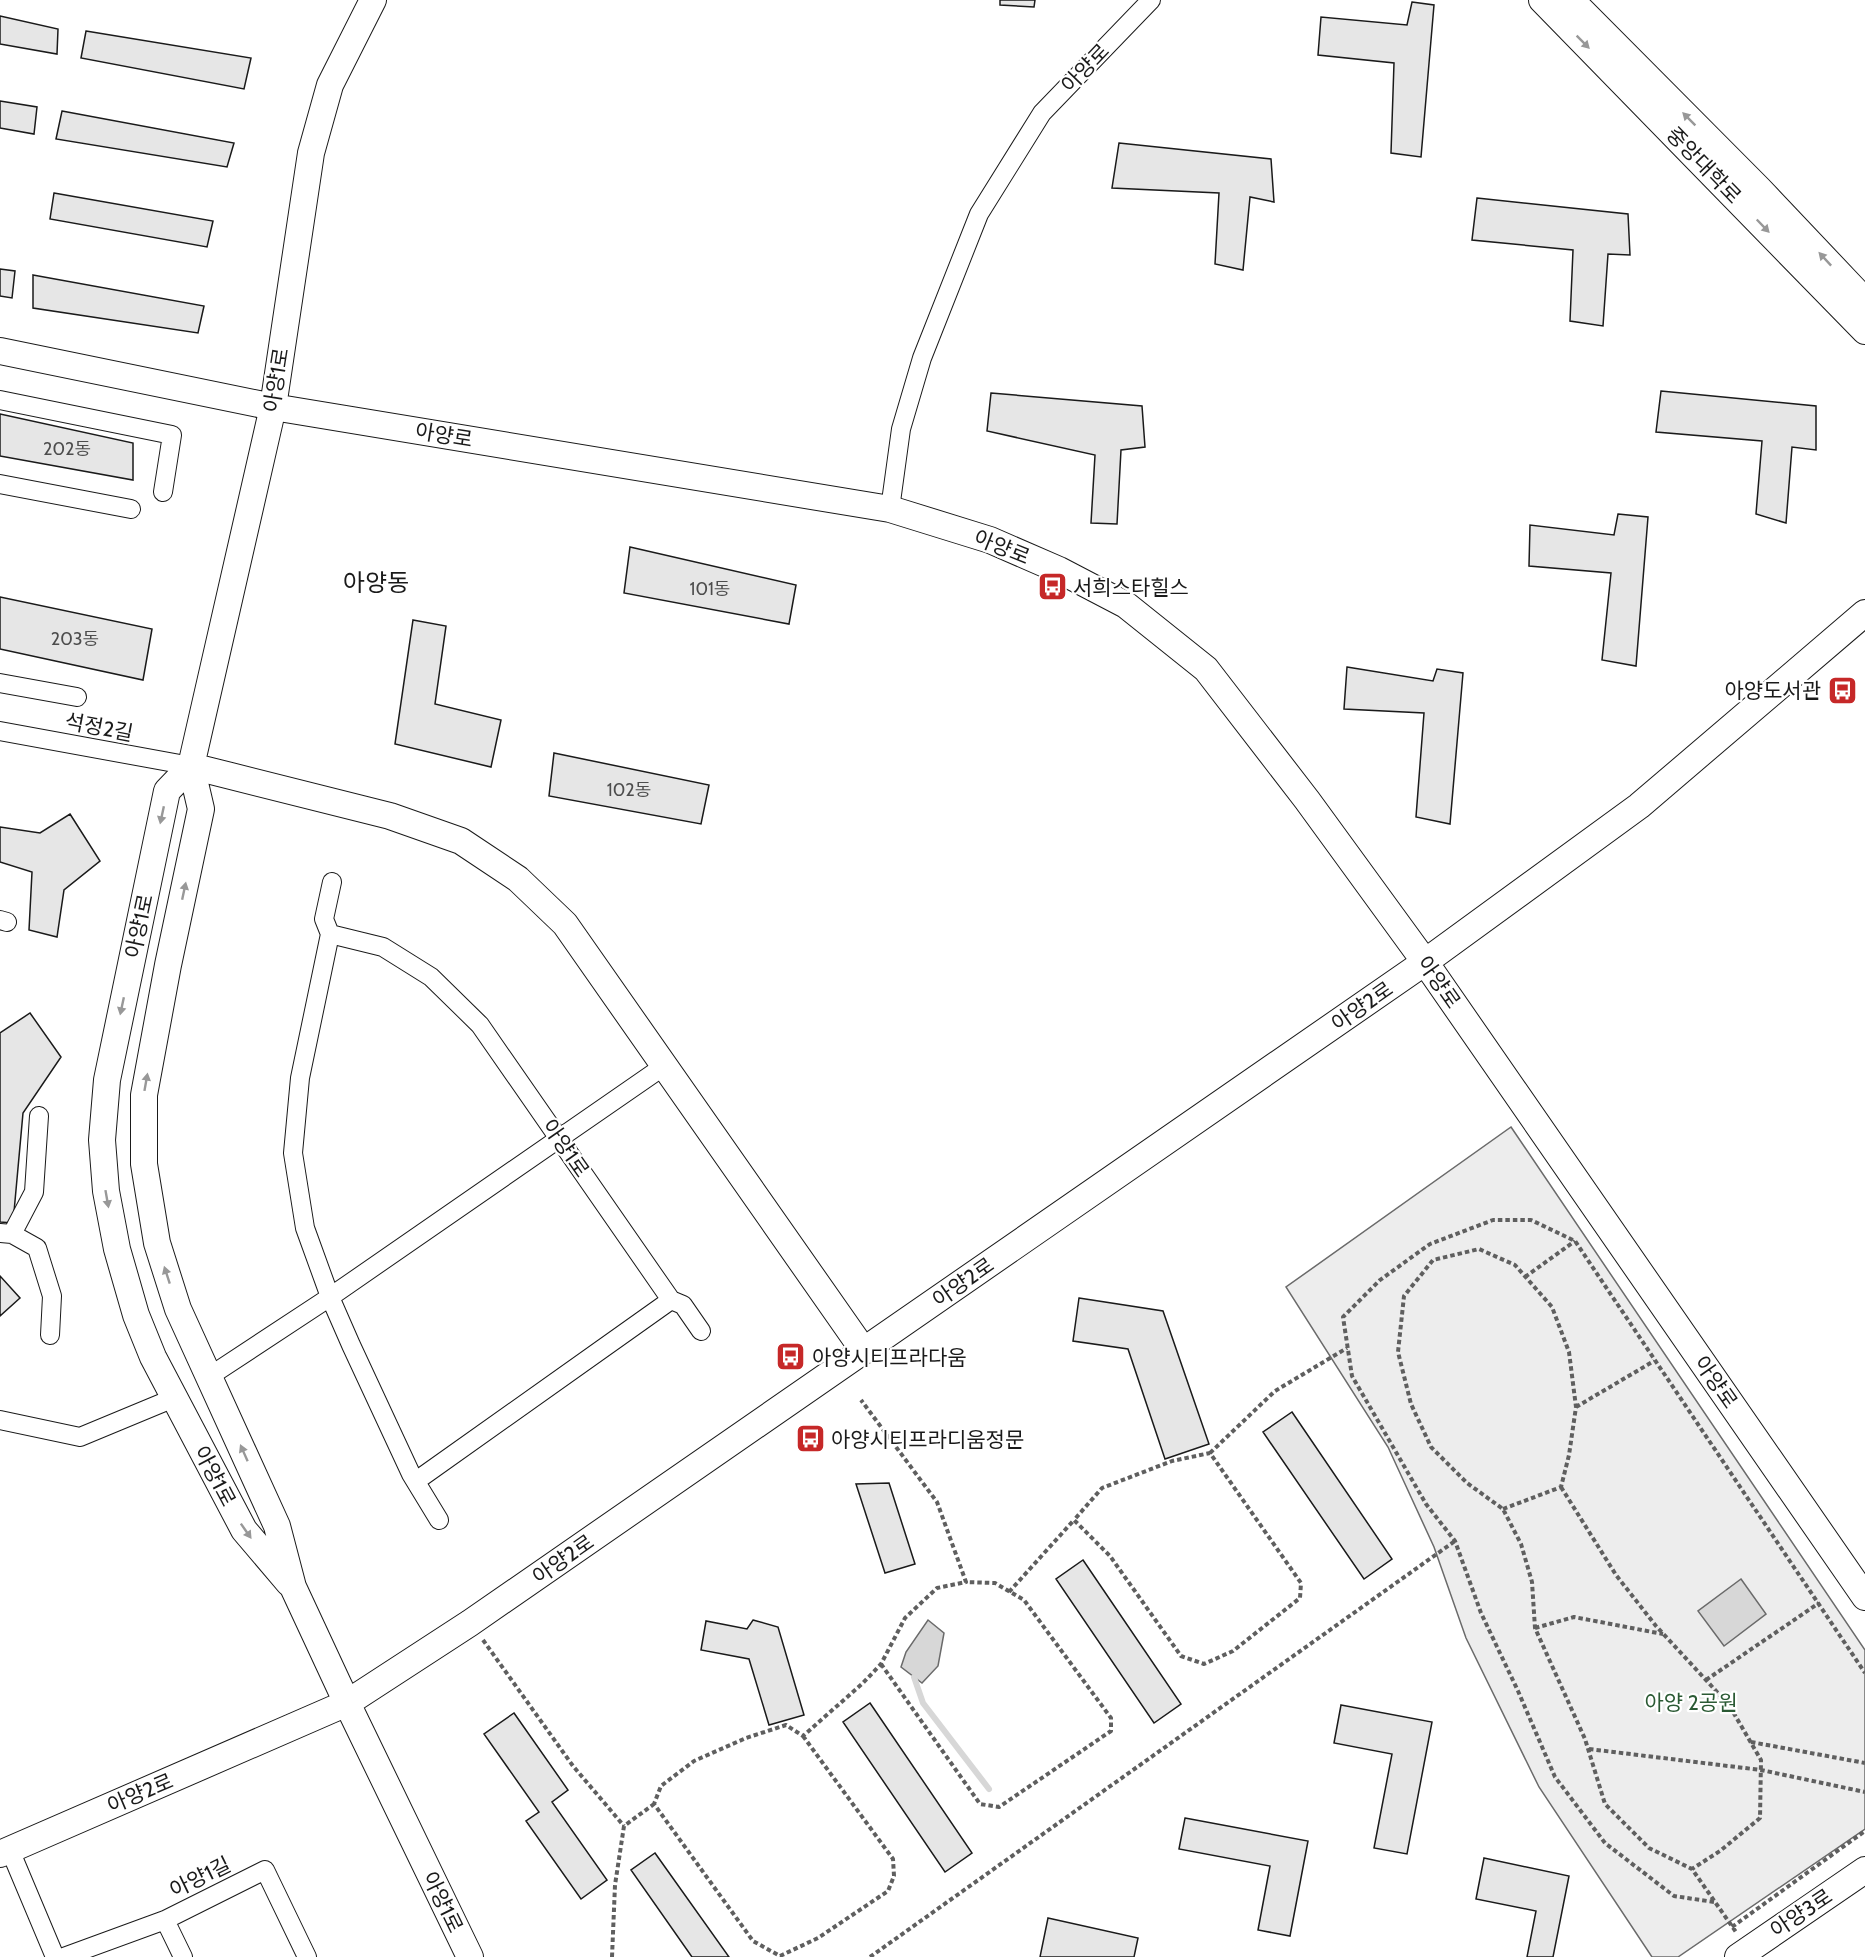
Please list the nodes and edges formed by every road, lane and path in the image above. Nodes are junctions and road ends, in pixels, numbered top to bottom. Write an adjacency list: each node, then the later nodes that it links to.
1 (373, 0): 9 (street, 아양1로)
2 (1150, 0): 13 (street, 아양로)
3 (1542, 0): 6 (street, 중앙대학로, one-way to 6)
4 (1571, 0): 5 (street, 중앙대학로, one-way to 4)
5 (1865, 301)
6 (1865, 331)
7 (0, 351): 9 (street, 아양로)
8 (0, 400): 11 (street)
9 (273, 407): 13 (street, 아양로); 18 (street, 아양1로)
10 (0, 484): 12 (street)
11 (163, 492)
12 (131, 509)
13 (891, 509): 21 (street, 아양로)
14 (1865, 614): 21 (street, 아양2로)
15 (0, 683): 16 (street)
16 (77, 697)
17 (0, 731): 18 (street, 석정2길)
18 (191, 766): 22 (street); 35 (street, 아양1로, one-way to 18); 36 (street, 아양1로, one-way to 36)
19 (332, 882): 20 (street)
20 (330, 934): 24 (street, 아양1로); 28 (street)
21 (1425, 962): 33 (street, 아양2로); 50 (street, 아양로)
22 (664, 1066): 24 (street); 33 (street)
23 (39, 1116): 25 (street)
24 (559, 1138): 28 (street); 29 (street, 아양1로)
25 (6, 1233): 31 (street)
26 (1575, 1241): 27 (path); 32 (path); 34 (path)
27 (1525, 1276): 38 (path); 43 (path)
28 (330, 1297): 35 (street); 41 (street)
29 (671, 1300): 30 (street, 아양1로); 41 (street)
30 (701, 1331)
31 (50, 1335)
32 (1347, 1348): 40 (path); 46 (path)
33 (864, 1351): 52 (street, 아양2로)
34 (1654, 1361): 38 (path); 51 (path)
35 (210, 1376): 48 (street, 아양1로, one-way to 35)
36 (174, 1398): 39 (street); 48 (street, 아양1로, one-way to 48)
37 (861, 1400): 47 (path)
38 (1576, 1407): 42 (path)
39 (0, 1420)
40 (1210, 1453): 45 (path); 45 (path)
41 (416, 1481): 44 (street)
42 (1562, 1487): 43 (path); 54 (path)
43 (1503, 1509): 53 (path)
44 (439, 1520)
45 (1074, 1520): 49 (path)
46 (1455, 1541): 71 (path); 81 (path)
47 (966, 1582): 49 (path); 55 (path)
48 (293, 1587): 58 (street, 아양1로)
49 (1009, 1592): 55 (path)
50 (1865, 1597)
51 (1819, 1603): 56 (path); 57 (path)
52 (470, 1623): 58 (street, 아양2로); 66 (path)
53 (1535, 1628): 54 (path); 61 (path)
54 (1664, 1634): 57 (path)
55 (880, 1664): 59 (path)
56 (1865, 1673)
57 (1706, 1680): 60 (path)
58 (347, 1703): 68 (street, 아양2로); 79 (street, 아양1로)
59 (803, 1736): 65 (path); 65 (path)
60 (1750, 1742): 62 (path); 63 (path)
61 (1589, 1749): 63 (path); 69 (path)
62 (1865, 1763)
63 (1761, 1770): 64 (path); 69 (path)
64 (1865, 1792)
65 (654, 1804): 66 (path)
66 (624, 1826): 80 (path)
67 (1865, 1831): 73 (path)
68 (5, 1852): 75 (street)
69 (1692, 1869): 71 (path)
70 (1865, 1870): 74 (street, 아양3로)
71 (1714, 1902): 73 (path)
72 (165, 1920): 76 (street, 아양1길); 77 (street); 78 (street, 아양1길)
73 (1732, 1927): 74 (path)
74 (1743, 1954)
75 (55, 1957)
76 (64, 1957)
77 (183, 1957)
78 (307, 1957)
79 (470, 1957)
80 (612, 1957)
81 (870, 1957)

